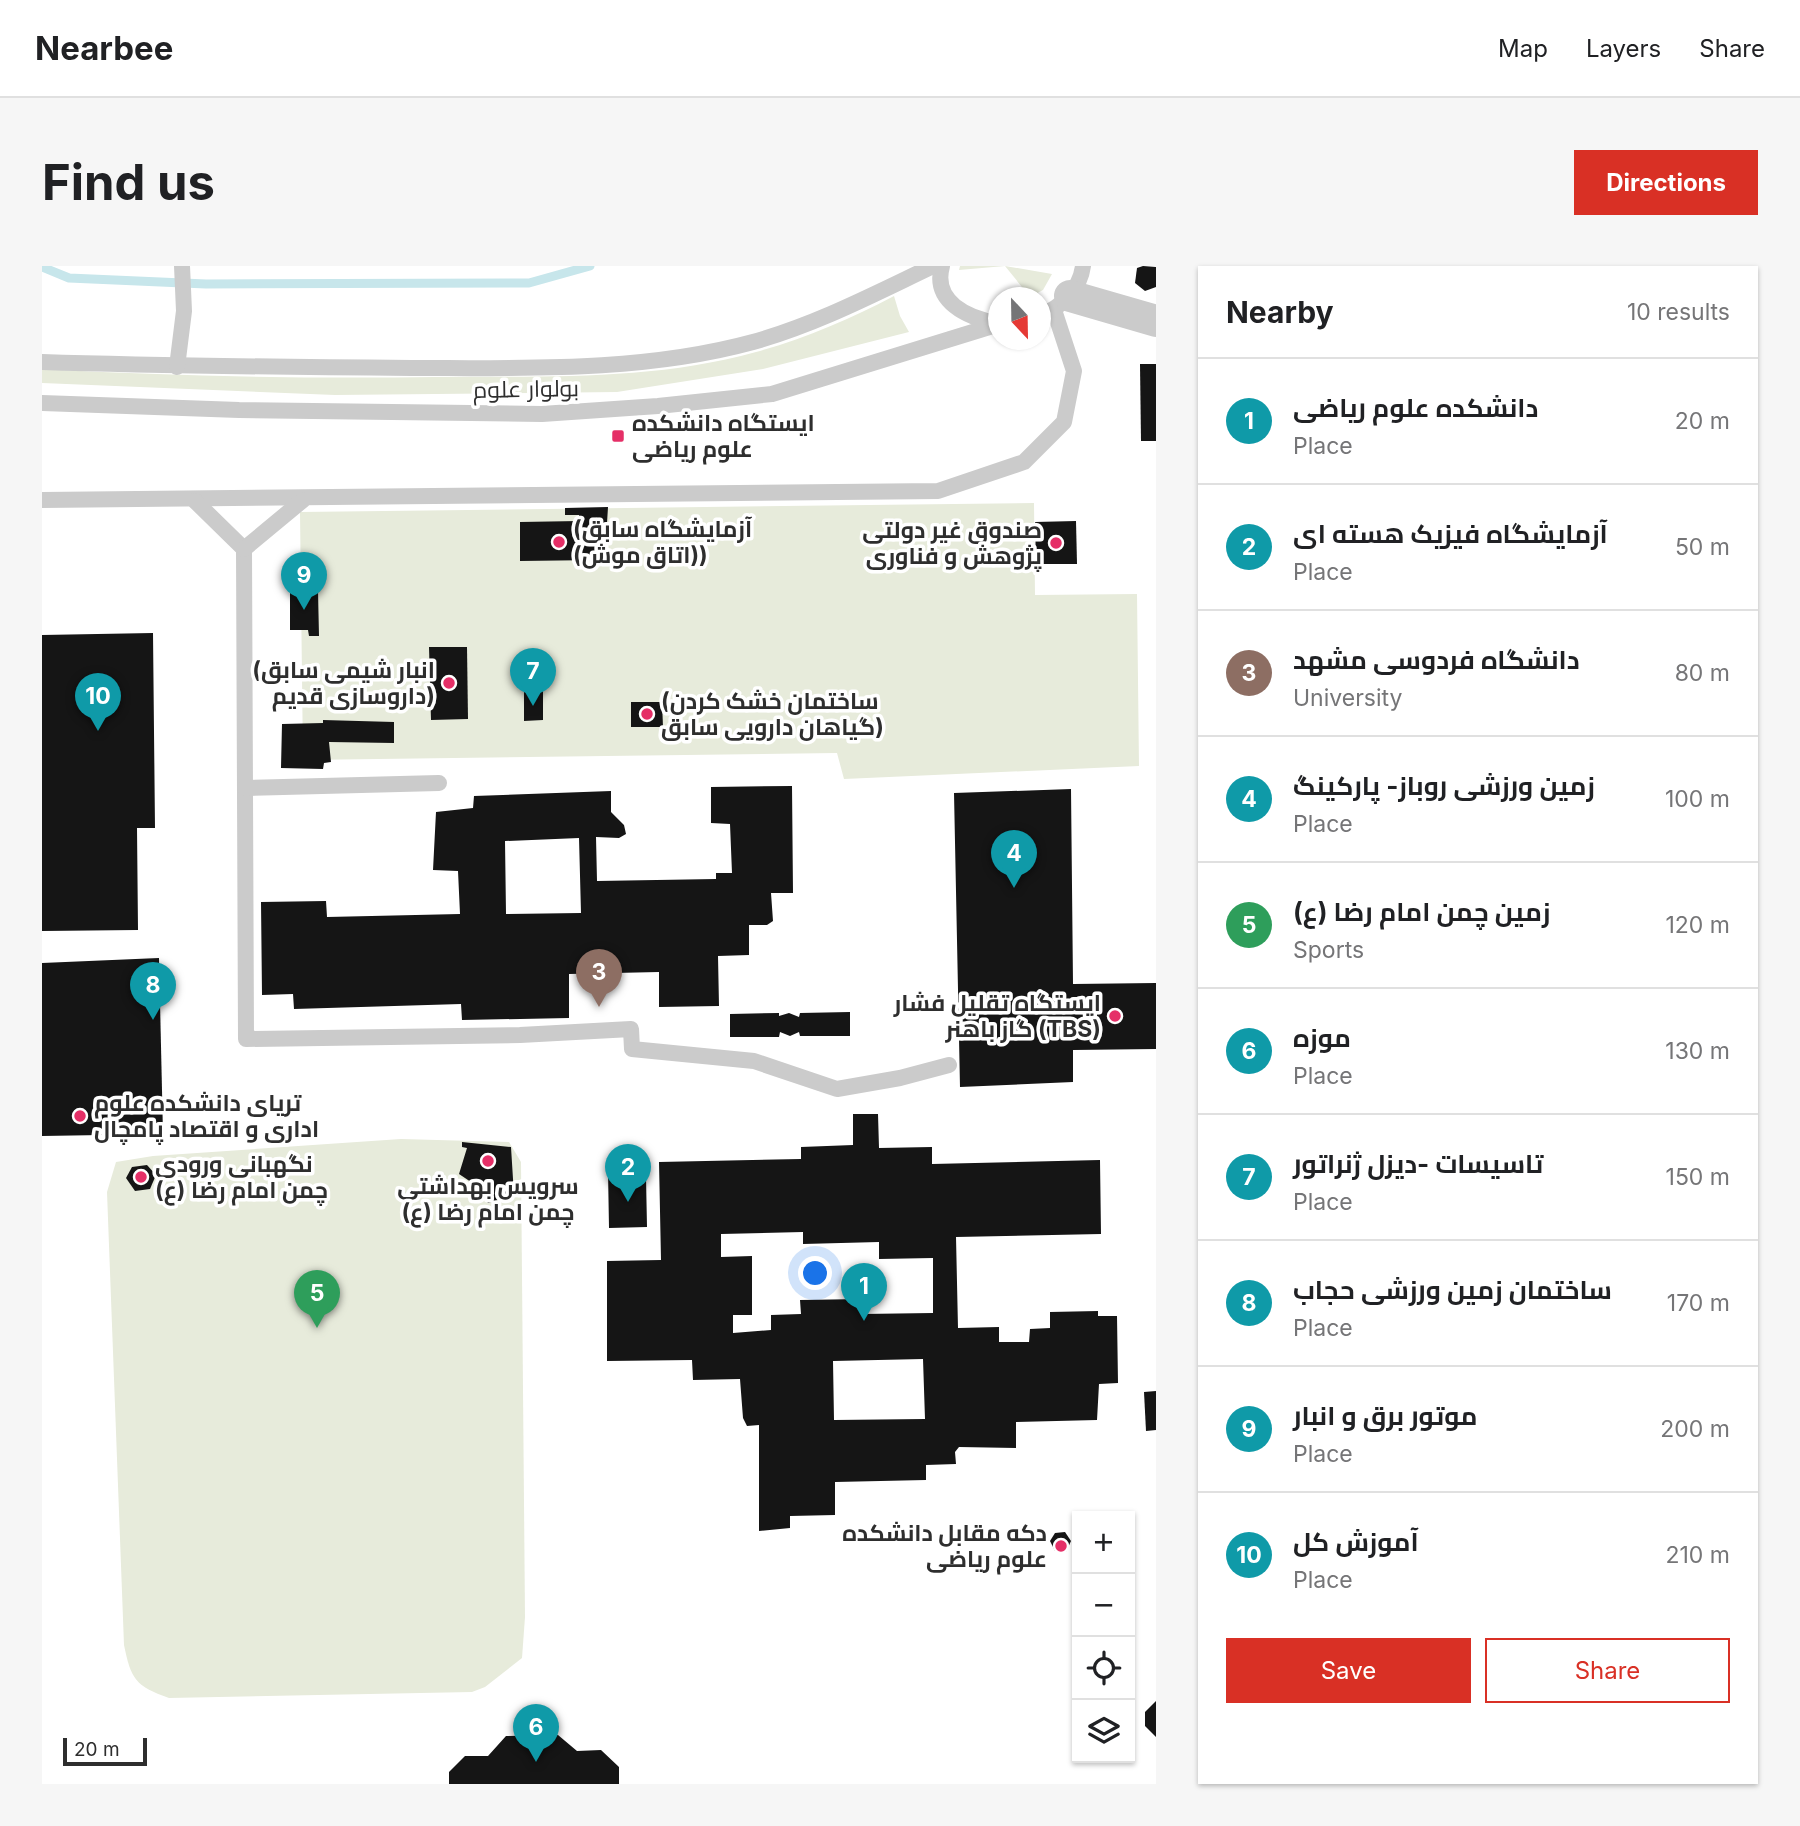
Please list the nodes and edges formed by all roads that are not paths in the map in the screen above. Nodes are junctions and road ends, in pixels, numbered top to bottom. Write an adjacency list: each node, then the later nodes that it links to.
1 (182, 266): 10 (lane)
2 (933, 266): 10 (lane, بولوار علوم)
3 (942, 266): 6 (lane)
4 (1083, 266): 5 (lane)
5 (1055, 307): 7 (street); 13 (lane)
6 (988, 320)
7 (1156, 321)
8 (988, 326): 11 (lane, بولوار علوم)
9 (42, 362): 10 (lane, بولوار علوم)
10 (177, 367)
11 (42, 403)
12 (42, 500): 14 (lane)
13 (303, 500): 14 (lane); 15 (lane)
14 (195, 501): 15 (lane)
15 (244, 549): 17 (lane)
16 (439, 783): 17 (lane)
17 (245, 788): 18 (lane)
18 (949, 1065)

